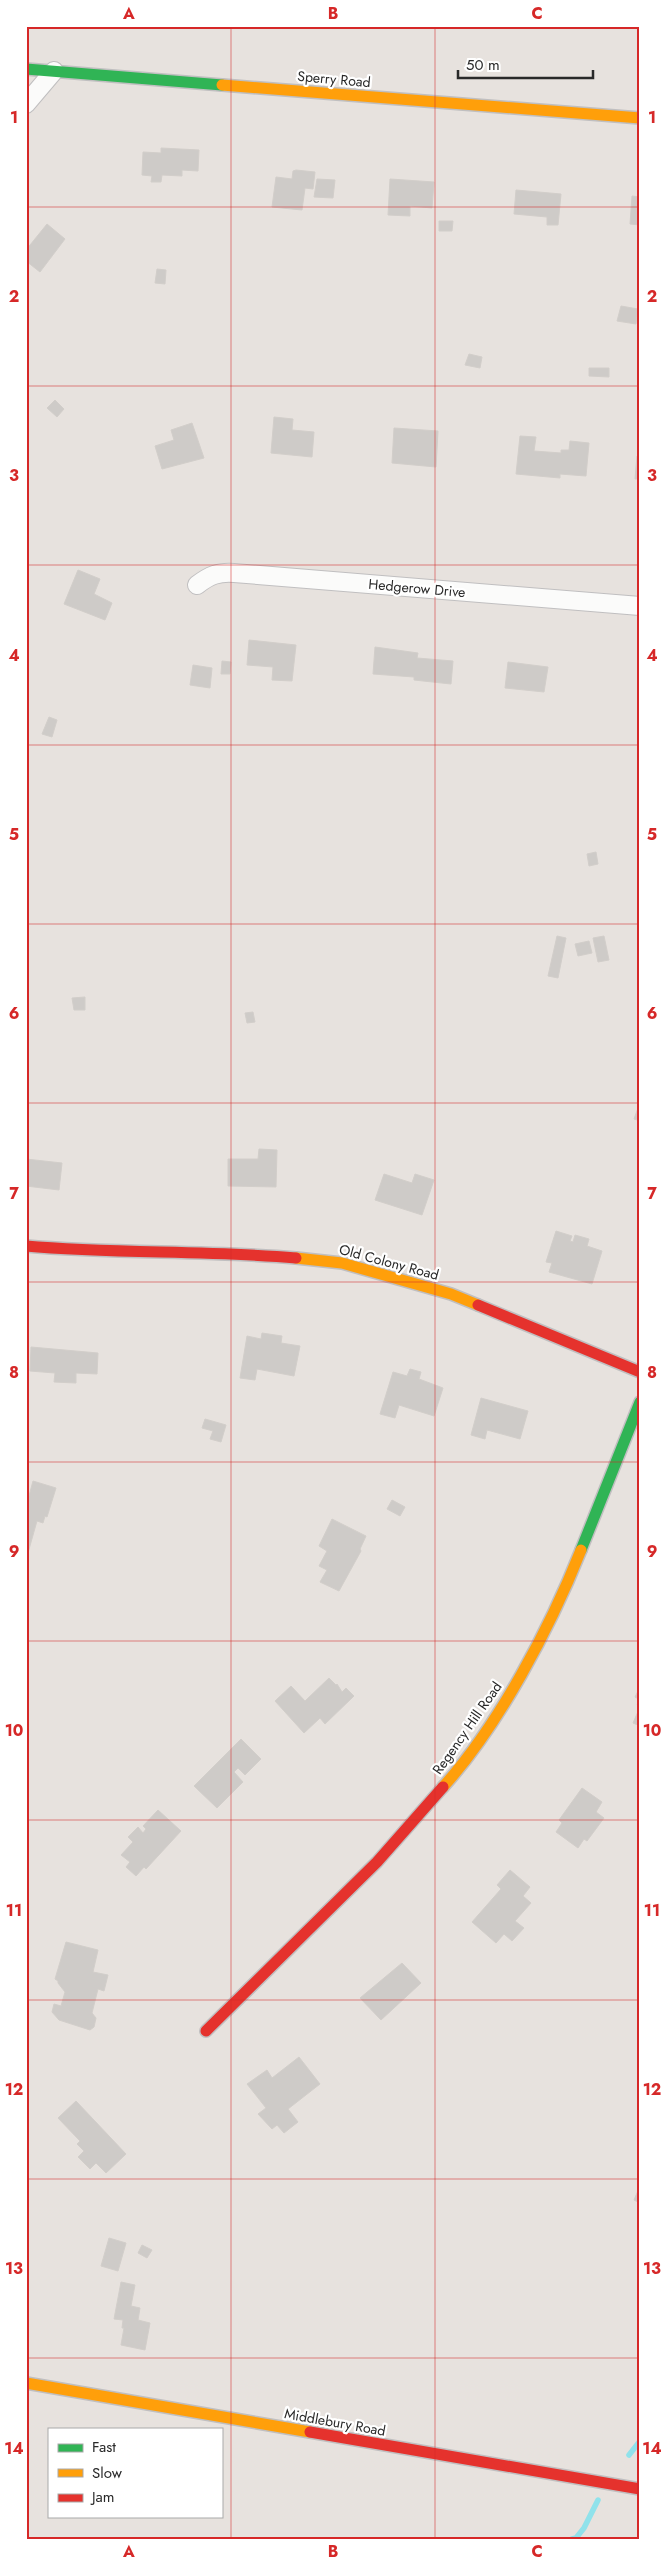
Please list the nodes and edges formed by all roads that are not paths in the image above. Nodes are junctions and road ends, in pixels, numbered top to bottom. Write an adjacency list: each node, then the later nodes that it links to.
1 (26, 69): 2 (street, Sperry Road)
2 (54, 71): 3 (street); 4 (street, Sperry Road)
3 (26, 104)
4 (640, 118)
5 (197, 585): 6 (street, Hedgerow Drive)
6 (640, 606)
7 (26, 1246): 8 (street, Old Colony Road)
8 (640, 1372)
9 (640, 1402): 10 (street, Regency Hill Road)
10 (206, 2031)
11 (26, 2383): 12 (street, Middlebury Road)
12 (640, 2489)

